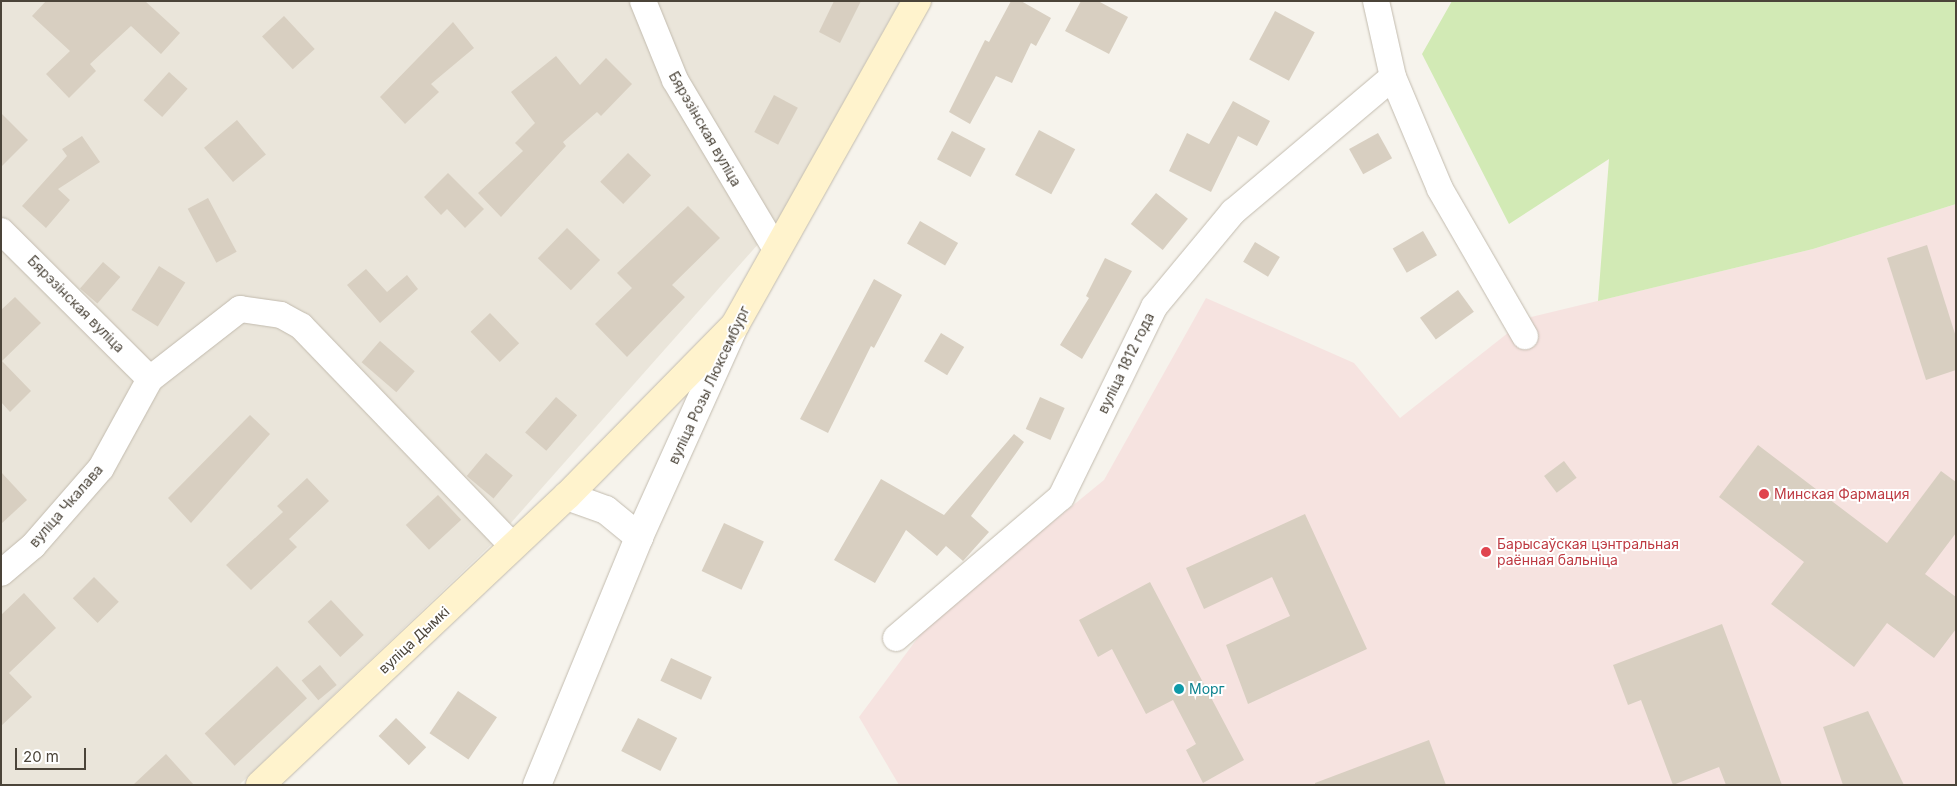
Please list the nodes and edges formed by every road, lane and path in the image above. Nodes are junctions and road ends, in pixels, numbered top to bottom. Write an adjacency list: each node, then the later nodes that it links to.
1 (643, 1): 6 (street, Бярэзінская вуліца)
2 (916, 1): 6 (main road, вуліца Розы Люксембург)
3 (1376, 1): 4 (street)
4 (1393, 77): 8 (street); 14 (street, вуліца 1812 года)
5 (1, 230): 9 (street, Бярэзінская вуліца)
6 (777, 251): 7 (main road, вуліца Розы Люксембург)
7 (735, 324): 10 (main road, вуліца Дымкі); 11 (street, вуліца Розы Люксембург)
8 (1525, 336)
9 (150, 379): 12 (street); 13 (street, вуліца Чкалава)
10 (567, 496): 11 (street); 12 (main road, вуліца Дымкі)
11 (639, 537): 16 (street, вуліца Розы Люксембург)
12 (513, 546): 15 (main road, вуліца Дымкі)
13 (1, 573)
14 (896, 638)
15 (260, 785)
16 (537, 785)

